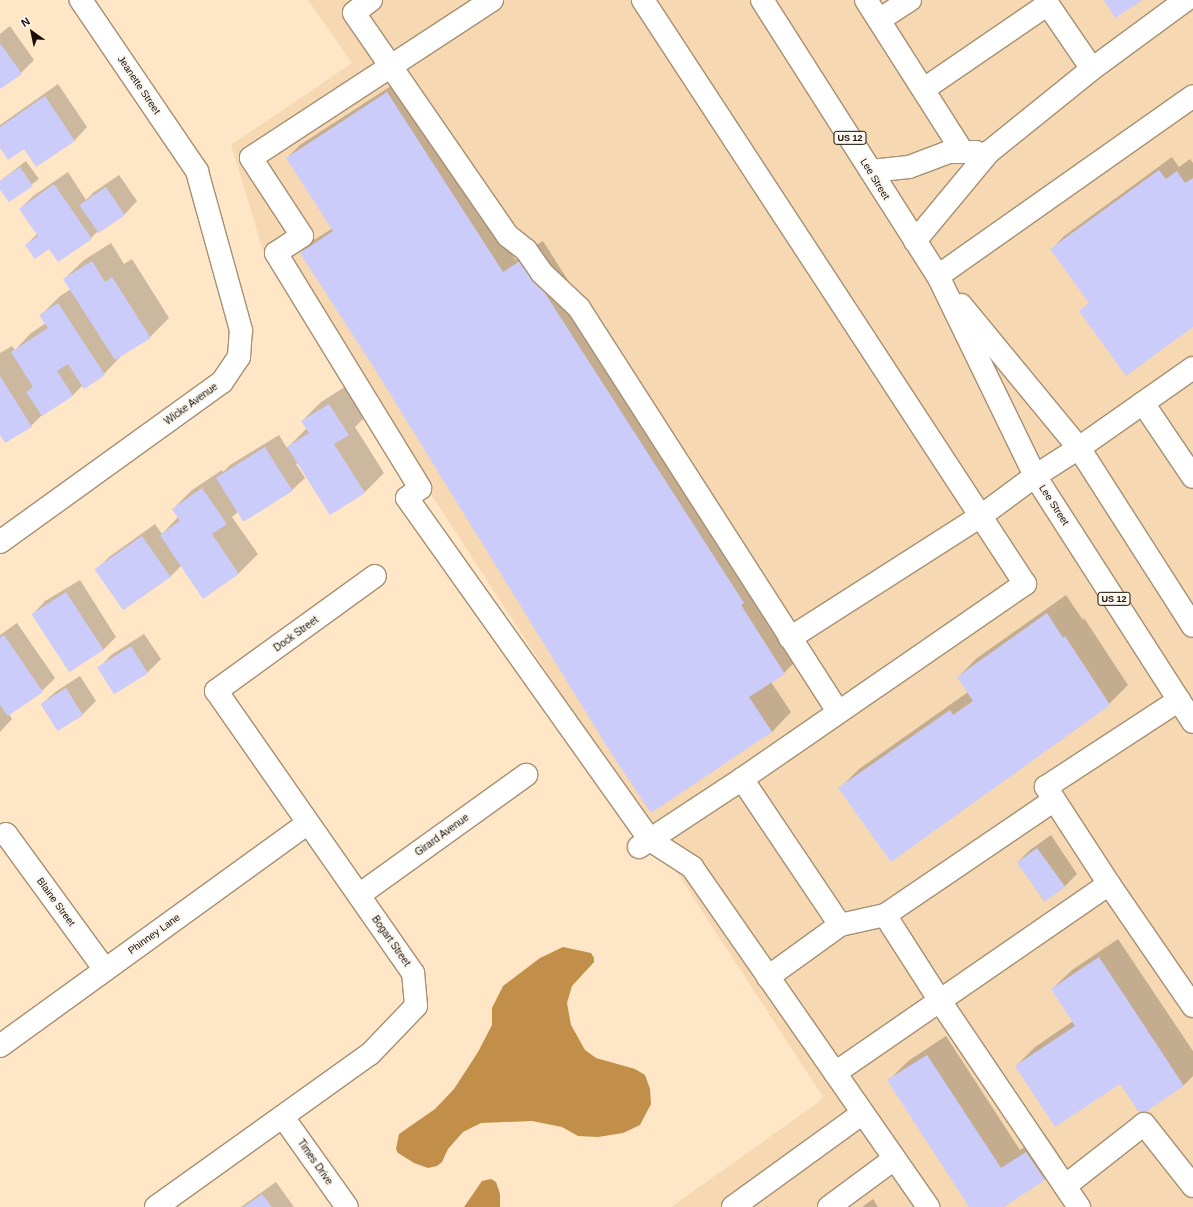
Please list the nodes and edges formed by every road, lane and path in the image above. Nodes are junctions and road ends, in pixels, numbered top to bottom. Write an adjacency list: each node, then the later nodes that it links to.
1 (81, 0): 18 (street, Jeanette Street)
2 (371, 0): 10 (street)
3 (492, 0): 12 (street)
4 (643, 0): 27 (street)
5 (762, 0): 19 (street, Lee Street / US 12)
6 (866, 0): 11 (street)
7 (910, 0): 11 (street)
8 (1186, 0): 13 (street)
9 (1047, 2): 13 (street); 14 (street)
10 (349, 7): 12 (street)
11 (879, 20): 14 (street)
12 (389, 66): 31 (street); 41 (street)
13 (1092, 69): 17 (street)
14 (924, 89): 16 (street)
15 (1193, 96): 21 (street)
16 (963, 152): 17 (street); 19 (street)
17 (989, 152): 20 (street)
18 (197, 171): 28 (street, Wicke Avenue)
19 (871, 171): 20 (street, Lee Street / US 12)
20 (915, 240): 21 (street, Lee Street / US 12)
21 (938, 276): 24 (street, Lee Street / US 12); 25 (street, Lee Street / US 12)
22 (1193, 368): 23 (street)
23 (1143, 403): 24 (street); 26 (street)
24 (1079, 448): 25 (street); 30 (street, Lee Street / US 12)
25 (1035, 476): 27 (street); 33 (street, Lee Street / US 12)
26 (1193, 477)
27 (981, 516): 31 (street); 34 (street)
28 (0, 542)
29 (375, 576): 32 (street, Dock Street)
30 (1193, 626)
31 (790, 638): 34 (street)
32 (216, 691): 39 (street, Bogart Street)
33 (1179, 700): 35 (street, Lee Street / US 12); 38 (street)
34 (838, 712): 37 (street)
35 (1193, 722)
36 (526, 775): 43 (street, Girard Avenue)
37 (742, 779): 41 (street); 45 (street)
38 (1054, 800): 42 (street); 44 (street)
39 (308, 823): 43 (street, Bogart Street); 46 (street, Phinney Lane)
40 (6, 834): 46 (street, Blaine Street)
41 (644, 844): 47 (street)
42 (1109, 884): 48 (street); 49 (street)
43 (359, 895): 53 (street, Bogart Street)
44 (885, 915): 45 (street); 48 (street)
45 (840, 925): 47 (street)
46 (105, 970): 50 (street, Phinney Lane)
47 (768, 977): 51 (street)
48 (940, 1001): 51 (street); 55 (street)
49 (1193, 1006)
50 (0, 1046)
51 (835, 1073): 52 (street)
52 (863, 1113): 54 (street); 59 (street)
53 (283, 1117): 57 (street, Bogart Street); 58 (street, Times Drive)
54 (894, 1158): 60 (street); 61 (street)
55 (1065, 1186): 56 (street); 62 (street)
56 (1193, 1186)
57 (158, 1207)
58 (347, 1207)
59 (733, 1207)
60 (829, 1207)
61 (928, 1207)
62 (1079, 1207)

